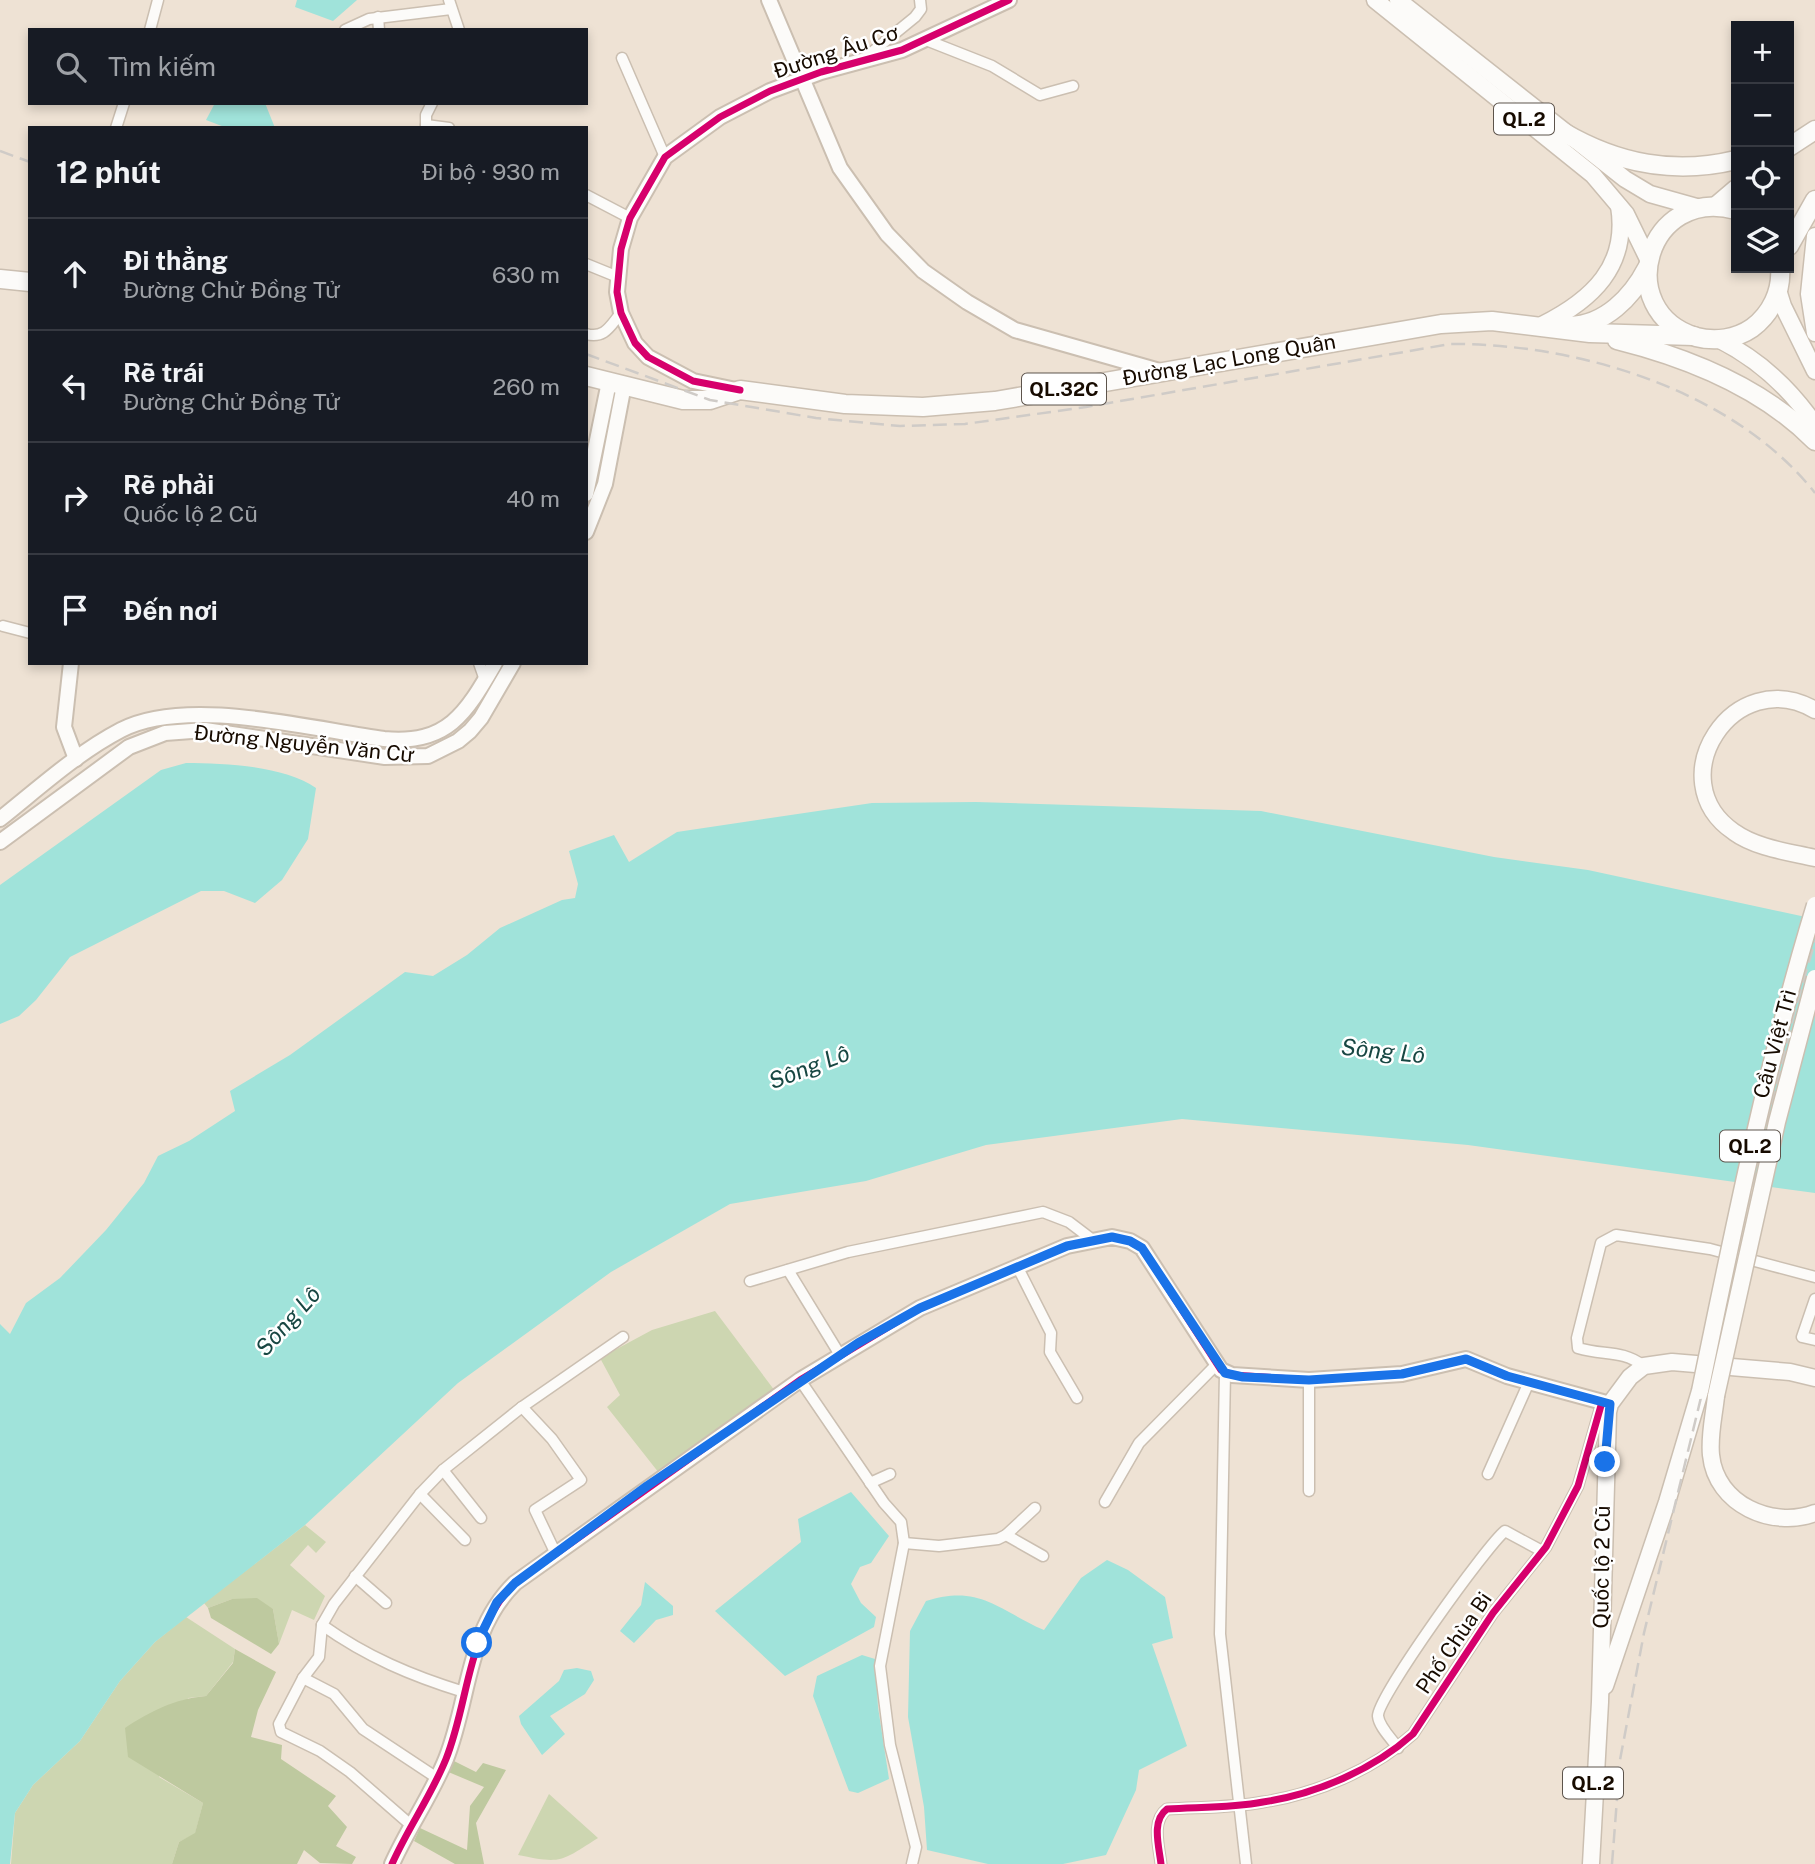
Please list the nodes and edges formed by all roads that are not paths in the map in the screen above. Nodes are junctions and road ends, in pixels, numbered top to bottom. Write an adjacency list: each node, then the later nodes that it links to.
1 (158, 0): 9 (street)
2 (769, 0): 16 (street)
3 (920, 0): 15 (street)
4 (1009, 0): 13 (street, Đường Âu Cơ)
5 (1375, 0): 30 (main road, QL.2)
6 (1398, 0): 23 (main road, QL.2)
7 (450, 5): 8 (street); 12 (street)
8 (378, 18): 10 (street); 11 (street)
9 (151, 28)
10 (350, 28)
11 (379, 28)
12 (457, 28)
13 (926, 40): 15 (street, Đường Âu Cơ); 17 (street)
14 (622, 58): 25 (street)
15 (860, 62): 16 (street, Đường Âu Cơ)
16 (802, 78): 25 (street, Đường Âu Cơ); 50 (street)
17 (1073, 86)
18 (123, 105): 21 (street)
19 (431, 105): 20 (street)
20 (424, 125)
21 (117, 126)
22 (1815, 130): 24 (highway)
23 (1563, 132): 26 (highway); 31 (main road, QL.2)
24 (1794, 142)
25 (665, 157): 33 (street, Đường Âu Cơ)
26 (1731, 161)
27 (1731, 192): 31 (highway, Đường Lạc Long Quân)
28 (588, 196): 33 (street)
29 (1815, 200): 35 (highway)
30 (1619, 204): 36 (main road, QL.2); 43 (main road)
31 (1708, 207): 32 (highway, QL.2); 36 (highway, Đường Lạc Long Quân)
32 (1731, 209)
33 (630, 218): 39 (street, Đường Âu Cơ)
34 (1815, 236): 45 (main road)
35 (1794, 237)
36 (1648, 264): 43 (highway, Đường Lạc Long Quân / QL.32C); 47 (highway, QL.2)
37 (588, 265): 39 (street)
38 (1780, 274): 48 (highway, QL.2); 49 (main road, QL.2)
39 (618, 277): 42 (street, Đường Âu Cơ)
40 (0, 279): 41 (highway)
41 (28, 282)
42 (621, 313): 46 (street); 53 (street, Đường Âu Cơ)
43 (1542, 325): 44 (highway, Đường Lạc Long Quân / QL.32C); 50 (highway, Đường Lạc Long Quân / QL.32C)
44 (1590, 333): 47 (highway, Đường Lạc Long Quân / QL.32C); 55 (highway)
45 (1815, 333)
46 (588, 334)
47 (1694, 336): 48 (highway, QL.2)
48 (1718, 339): 54 (main road, QL.2)
49 (1815, 371)
50 (1164, 372): 53 (highway, Đường Lạc Long Quân / QL.32C)
51 (588, 376): 52 (highway, Đường Lạc Long Quân / QL.32C)
52 (616, 383): 53 (highway, Đường Lạc Long Quân / QL.32C); 56 (street); 57 (street)
53 (740, 390)
54 (1815, 425)
55 (1815, 441)
56 (588, 487)
57 (588, 527)
58 (3, 626): 59 (street)
59 (28, 632)
60 (71, 665): 66 (street)
61 (480, 665): 64 (street)
62 (494, 665): 64 (street, Đường Nguyễn Văn Cừ)
63 (512, 665): 68 (street, Đường Nguyễn Văn Cừ)
64 (485, 680): 66 (street, Đường Nguyễn Văn Cừ)
65 (1815, 710): 69 (main road)
66 (76, 759): 67 (street, Đường Nguyễn Văn Cừ)
67 (0, 819)
68 (0, 842)
69 (1815, 858)
70 (1815, 905): 87 (main road, Cầu Việt Trì / QL.2, bridge)
71 (1815, 978): 99 (main road, Cầu Việt Trì / QL.2, bridge)
72 (1094, 1241): 73 (street); 74 (street); 82 (street)
73 (1017, 1266): 80 (street); 88 (street)
74 (788, 1270): 76 (street); 80 (street)
75 (1815, 1277): 81 (street)
76 (750, 1281)
77 (1815, 1299): 79 (street)
78 (623, 1337): 90 (street)
79 (1815, 1340)
80 (840, 1355): 84 (street)
81 (1644, 1366): 83 (main road); 89 (main road)
82 (1222, 1368): 85 (street); 97 (street); 115 (street)
83 (1815, 1378)
84 (800, 1380): 94 (street); 105 (street)
85 (1309, 1380): 86 (street); 95 (street)
86 (1529, 1382): 89 (street); 93 (street)
87 (1700, 1391): 112 (main road, Quốc lộ 2 Cũ / QL.2)
88 (1077, 1398)
89 (1606, 1403): 104 (street, Phố Chùa Bi); 112 (main road, Quốc lộ 2 Cũ / QL.2)
90 (522, 1407): 91 (street); 105 (street)
91 (443, 1470): 96 (street); 100 (street)
92 (890, 1474): 94 (street)
93 (1488, 1474)
94 (870, 1483): 103 (street)
95 (1310, 1491)
96 (420, 1494): 102 (street); 107 (street)
97 (1105, 1502)
98 (1035, 1508): 101 (street)
99 (1815, 1513)
100 (481, 1518)
101 (1006, 1535): 103 (street); 106 (street)
102 (465, 1540)
103 (904, 1543): 118 (street)
104 (1542, 1551): 113 (street, Phố Chùa Bi); 113 (street)
105 (555, 1552): 111 (street)
106 (1043, 1556)
107 (355, 1576): 108 (street); 109 (street)
108 (386, 1603)
109 (322, 1625): 110 (street); 111 (street)
110 (303, 1678): 114 (street); 116 (street)
111 (464, 1692): 114 (street)
112 (1600, 1702): 121 (main road, Quốc lộ 2 Cũ / QL.2)
113 (1398, 1748): 115 (street, Phố Chùa Bi)
114 (437, 1778): 116 (street)
115 (1240, 1805): 119 (street, Phố Chùa Bi); 120 (street)
116 (412, 1826): 117 (street)
117 (392, 1864)
118 (912, 1864)
119 (1161, 1864)
120 (1246, 1864)
121 (1591, 1864)

